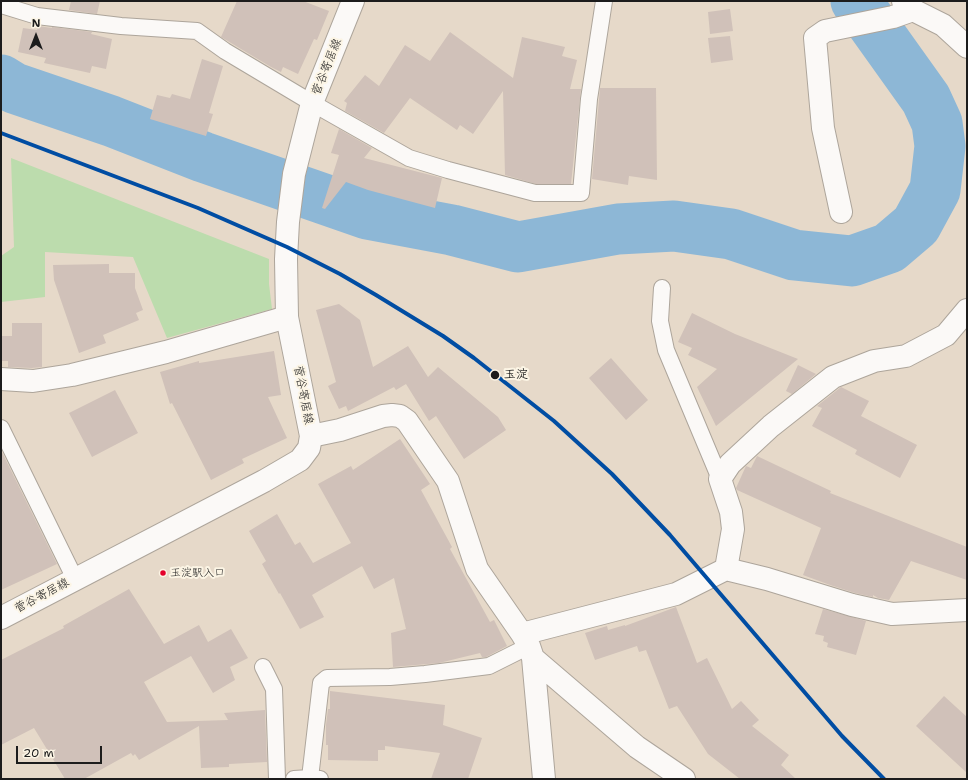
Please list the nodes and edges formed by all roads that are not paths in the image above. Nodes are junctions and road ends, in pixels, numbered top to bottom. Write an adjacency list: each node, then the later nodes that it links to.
1 (353, 1): 6 (street, 菅谷寄居線)
2 (604, 1): 6 (lane)
3 (1, 5): 6 (lane)
4 (903, 9): 5 (street); 7 (street)
5 (967, 47)
6 (312, 103): 10 (street, 菅谷寄居線)
7 (841, 212)
8 (662, 288): 14 (lane)
9 (967, 310): 14 (street)
10 (287, 318): 11 (street); 13 (street, 菅谷寄居線)
11 (1, 379)
12 (1, 428): 16 (lane)
13 (311, 436): 16 (street, 菅谷寄居線); 19 (street)
14 (720, 479): 15 (street)
15 (726, 569): 17 (street); 19 (street)
16 (75, 579): 18 (street, 菅谷寄居線)
17 (967, 610)
18 (1, 618)
19 (528, 646): 21 (lane); 24 (street); 25 (street)
20 (263, 667): 22 (lane)
21 (316, 778): 23 (lane)
22 (277, 779)
23 (294, 779)
24 (544, 779)
25 (684, 779)

